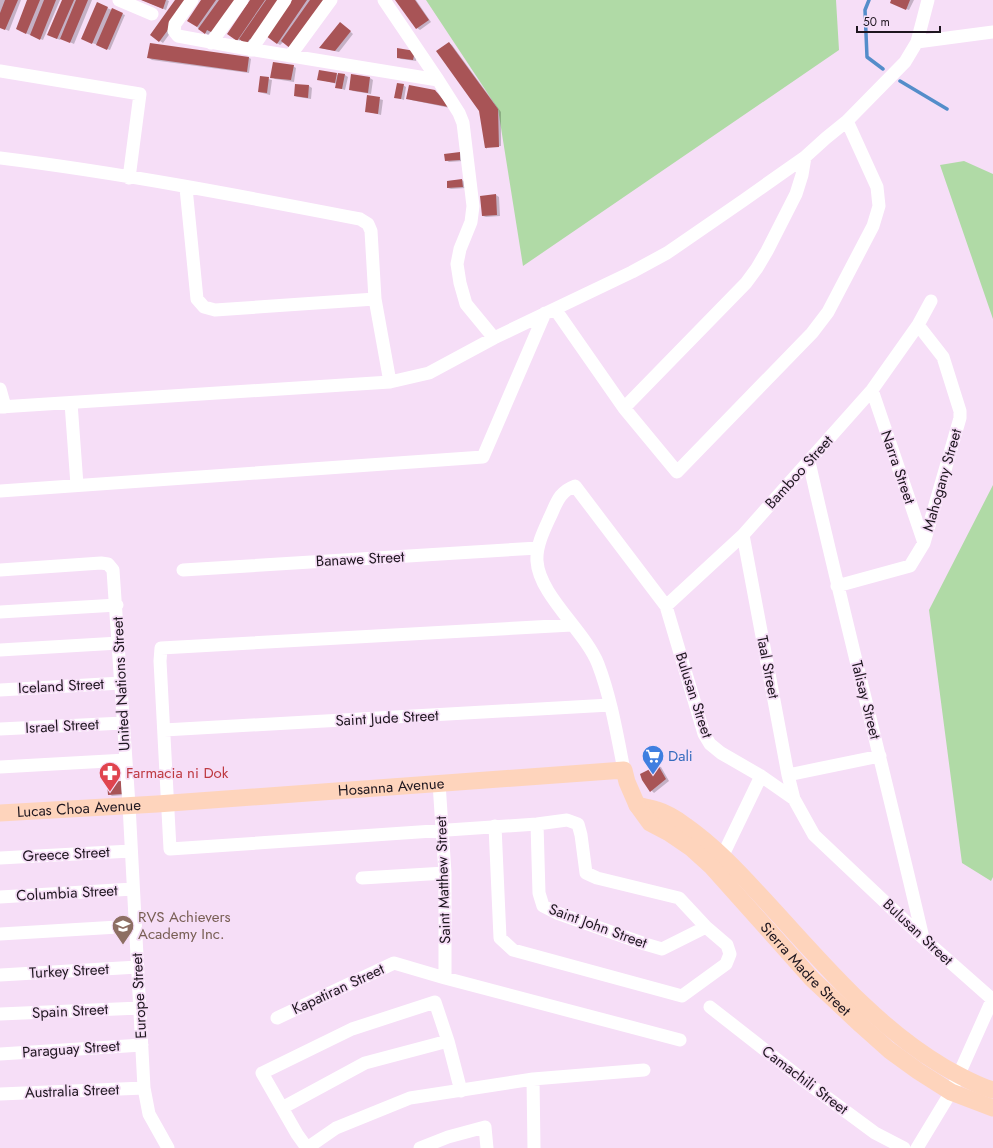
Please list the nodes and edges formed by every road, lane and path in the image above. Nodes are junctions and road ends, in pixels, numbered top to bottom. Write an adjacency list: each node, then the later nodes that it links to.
1 (119, 0): 8 (street)
2 (192, 0): 11 (street)
3 (242, 0): 11 (street)
4 (285, 0): 12 (street)
5 (331, 0): 13 (street)
6 (384, 0): 15 (street)
7 (928, 0): 10 (street)
8 (152, 14)
9 (993, 32): 10 (street)
10 (916, 42): 16 (street)
11 (211, 43): 12 (street)
12 (251, 50): 13 (street)
13 (290, 56): 15 (street)
14 (0, 71): 19 (street)
15 (438, 80): 25 (street)
16 (847, 121): 17 (street); 31 (street)
17 (804, 156): 23 (street); 31 (street)
18 (0, 158): 19 (street)
19 (129, 178): 20 (street)
20 (186, 188): 21 (street); 21 (street)
21 (374, 299): 26 (street)
22 (931, 301): 24 (street, Bamboo Street)
23 (550, 311): 25 (street); 31 (street); 33 (street)
24 (918, 325): 28 (street, Bamboo Street); 37 (street, Mahogany Street)
25 (494, 338): 26 (street)
26 (390, 382): 29 (street)
27 (0, 389): 30 (street)
28 (872, 390): 32 (street, Bamboo Street); 37 (street, Narra Street)
29 (71, 403): 30 (street); 33 (street)
30 (3, 407)
31 (624, 408)
32 (809, 462): 36 (street, Bamboo Street); 41 (street, Talisay Street)
33 (77, 485): 35 (street)
34 (575, 486): 38 (street, Sierra Madre Street); 43 (street, Bulusan Street)
35 (0, 491)
36 (743, 535): 43 (street, Bamboo Street); 58 (street, Taal Street)
37 (924, 543): 41 (street, Mahogany Street)
38 (538, 548): 40 (street, Banawe Street); 45 (street, Sierra Madre Street)
39 (0, 570): 42 (street, United Nations Street)
40 (183, 570)
41 (837, 586): 54 (street, Talisay Street)
42 (117, 605): 44 (street); 46 (street, United Nations Street)
43 (666, 606): 59 (street, Bulusan Street)
44 (0, 612)
45 (572, 625): 50 (street, Sierra Madre Street); 53 (street)
46 (119, 643): 47 (street); 48 (street, United Nations Street)
47 (0, 650)
48 (121, 683): 49 (street, Iceland Street); 51 (street, United Nations Street)
49 (0, 690)
50 (610, 705): 53 (street, Saint Jude Street); 57 (street, Sierra Madre Street)
51 (123, 723): 52 (street, Israel Street); 55 (street, United Nations Street)
52 (0, 729)
53 (164, 730): 62 (street)
54 (880, 756): 58 (street); 81 (street, Talisay Street)
55 (126, 760): 56 (street); 63 (street, United Nations Street)
56 (0, 767)
57 (624, 770): 60 (main road, Hosanna Avenue); 64 (main road, Sierra Madre Street)
58 (788, 775): 61 (street, Taal Street)
59 (761, 776): 61 (street, Bulusan Street); 70 (street)
60 (439, 783): 62 (main road, Hosanna Avenue); 68 (street, Saint Matthew Street)
61 (794, 799): 81 (street, Bulusan Street)
62 (163, 803): 63 (main road, Lucas Choa Avenue); 68 (street)
63 (129, 805): 65 (main road, Lucas Choa Avenue); 69 (street, Europe Street)
64 (637, 805): 70 (main road, Sierra Madre Street); 79 (main road, Sierra Madre Street)
65 (0, 813)
66 (537, 824): 67 (street); 78 (street); 78 (street, Saint John Street)
67 (495, 826): 68 (street); 78 (street)
68 (442, 830): 72 (street, Saint Matthew Street)
69 (131, 851): 71 (street, Greece Street); 74 (street, Europe Street)
70 (723, 855): 76 (main road, Sierra Madre Street)
71 (0, 858)
72 (445, 873): 73 (street); 84 (street, Saint Matthew Street)
73 (362, 878)
74 (133, 890): 75 (street, Columbia Street); 77 (street, Europe Street)
75 (0, 897)
76 (782, 918): 79 (main road); 95 (main road, Sierra Madre Street)
77 (135, 926): 80 (street); 82 (street, Europe Street)
78 (706, 927)
79 (768, 930): 100 (main road, Sierra Madre Street)
80 (0, 934)
81 (923, 938): 85 (street, Bulusan Street)
82 (138, 967): 83 (street, Turkey Street); 87 (street, Europe Street)
83 (0, 975)
84 (445, 978): 89 (street, Kapatiran Street); 90 (street, Kapatiran Street)
85 (993, 999): 95 (street)
86 (710, 1007): 109 (street, Camachili Street)
87 (140, 1008): 88 (street, Spain Street); 92 (street, Europe Street)
88 (0, 1014)
89 (277, 1018)
90 (680, 1040)
91 (448, 1041): 99 (street); 102 (street); 102 (street)
92 (142, 1045): 93 (street, Paraguay Street); 97 (street, Europe Street)
93 (0, 1054)
94 (644, 1070): 96 (street)
95 (959, 1076): 98 (main road, Sierra Madre Street); 100 (street)
96 (533, 1079): 99 (street); 108 (street)
97 (144, 1088): 101 (street, Australia Street); 104 (street, Europe Street)
98 (993, 1090)
99 (462, 1091): 105 (street)
100 (951, 1092): 103 (main road, Sierra Madre Street); 110 (street)
101 (0, 1094)
102 (282, 1108): 105 (street)
103 (993, 1108)
104 (168, 1148)
105 (307, 1148)
106 (420, 1148): 107 (street)
107 (487, 1148)
108 (534, 1148)
109 (904, 1148)
110 (917, 1148)

